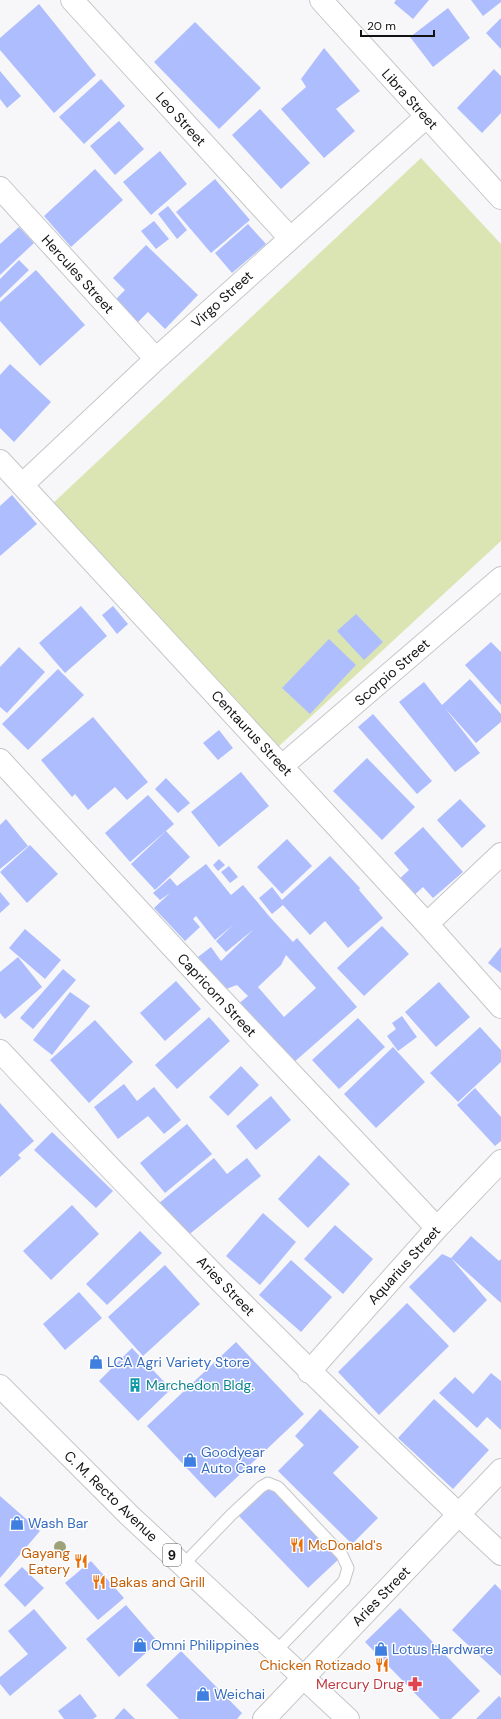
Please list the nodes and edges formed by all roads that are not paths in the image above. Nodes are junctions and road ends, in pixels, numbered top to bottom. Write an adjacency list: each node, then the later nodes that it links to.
1 (72, 0): 6 (main road, Leo Street)
2 (321, 0): 3 (main road, Libra Street)
3 (426, 116): 5 (main road, Libra Street); 6 (main road, Virgo Street)
4 (0, 188): 7 (main road, Hercules Street)
5 (501, 198)
6 (290, 238): 7 (main road, Virgo Street)
7 (156, 359): 9 (main road, Virgo Street)
8 (0, 461): 9 (main road, Centaurus Street)
9 (22, 485): 12 (main road, Centaurus Street)
10 (501, 578): 12 (main road, Scorpio Street)
11 (0, 760): 18 (main road, Capricorn Street)
12 (282, 766): 14 (main road, Centaurus Street)
13 (501, 854): 14 (main road)
14 (427, 924): 15 (main road, Centaurus Street)
15 (501, 1007)
16 (0, 1051): 19 (main road, Aries Street)
17 (501, 1161): 18 (main road, Aquarius Street)
18 (437, 1228): 19 (main road, Aquarius Street)
19 (309, 1372): 22 (main road, Aries Street)
20 (0, 1386): 24 (main road, C. M. Recto Avenue / 9)
21 (501, 1470): 22 (main road, Aries Street)
22 (459, 1515): 23 (main road, Aries Street); 26 (main road, Aries Street)
23 (501, 1554)
24 (183, 1565): 25 (main road, C. M. Recto Avenue / 9); 25 (lane)
25 (276, 1651): 26 (main road, C. M. Recto Avenue / 9)
26 (303, 1677): 27 (main road, Aries Street); 28 (main road, C. M. Recto Avenue / 9)
27 (264, 1719)
28 (348, 1719)

